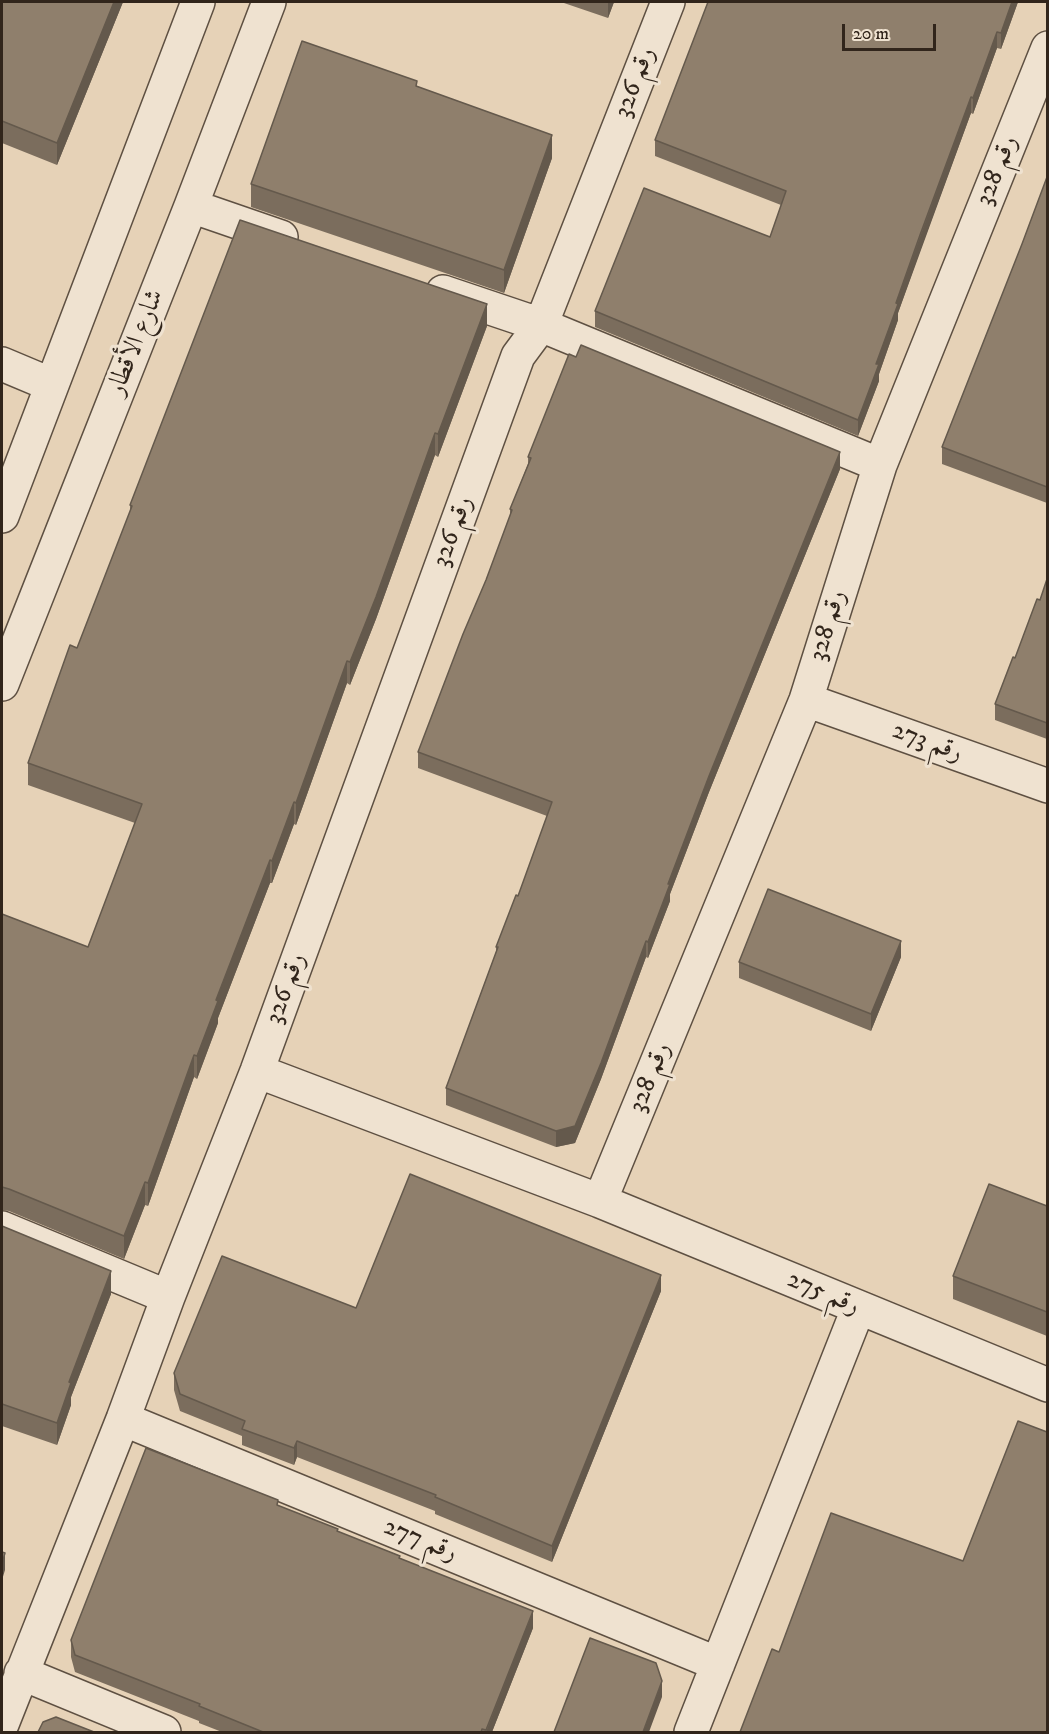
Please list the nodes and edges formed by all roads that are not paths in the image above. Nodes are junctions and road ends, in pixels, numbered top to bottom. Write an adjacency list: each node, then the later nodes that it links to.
1 (198, 2): 10 (street)
2 (270, 2): 5 (street, شارع الأقطار)
3 (668, 2): 8 (street, رقم 326)
4 (1047, 48): 11 (street, رقم 328)
5 (191, 206): 6 (street); 13 (street, شارع الأقطار)
6 (304, 245)
7 (417, 283): 8 (street)
8 (541, 325): 11 (street); 16 (street, رقم 326)
9 (2, 364): 10 (street)
10 (52, 385): 12 (street)
11 (879, 465): 14 (street, رقم 328)
12 (2, 516)
13 (2, 684)
14 (806, 700): 15 (street, رقم 273); 17 (street, رقم 328)
15 (1047, 786)
16 (257, 1071): 17 (street, رقم 275); 19 (street, رقم 326)
17 (600, 1201): 20 (street, رقم 275)
18 (2, 1228): 19 (street)
19 (168, 1297): 22 (street, رقم 326)
20 (858, 1309): 21 (street, رقم 275); 23 (street)
21 (1047, 1385)
22 (123, 1419): 23 (street, رقم 277); 24 (street, رقم 326)
23 (718, 1664): 27 (street)
24 (21, 1673): 25 (street, رقم 326); 26 (street)
25 (2, 1724)
26 (164, 1732)
27 (691, 1732)

